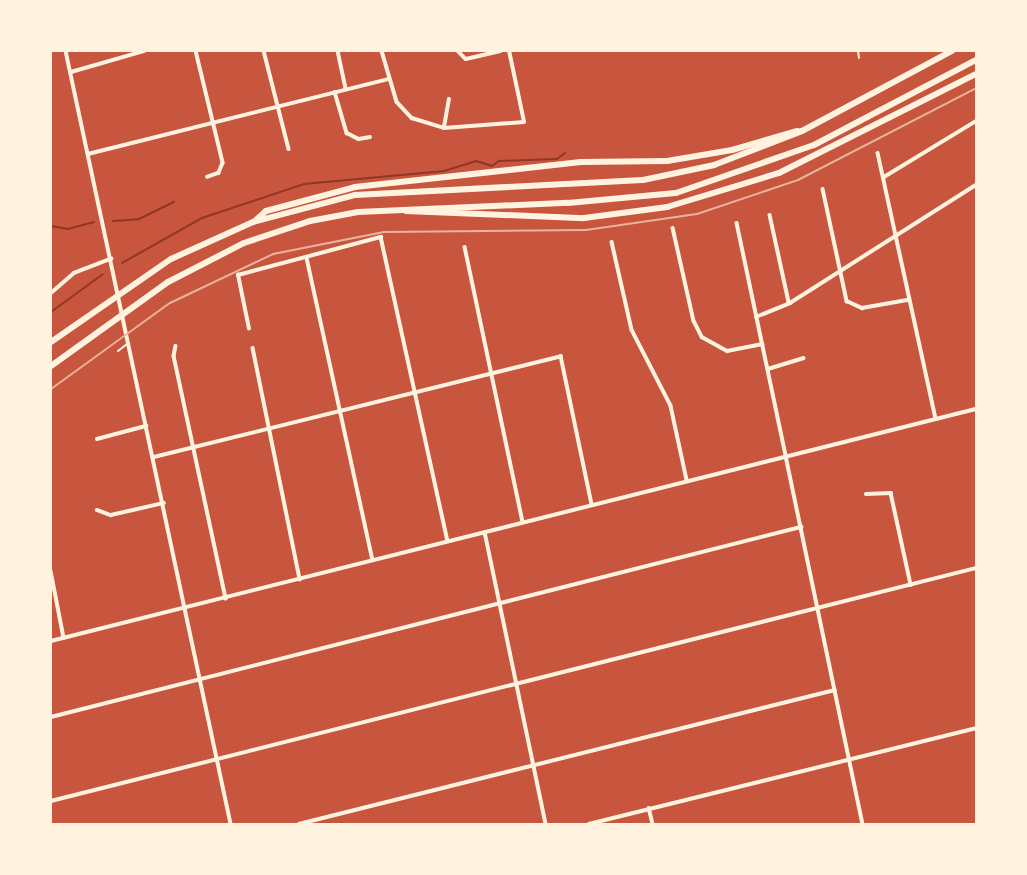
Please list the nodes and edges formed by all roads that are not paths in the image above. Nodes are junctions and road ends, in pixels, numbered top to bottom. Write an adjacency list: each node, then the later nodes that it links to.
1 (66, 51): 14 (street)
2 (144, 51): 14 (street)
3 (196, 51): 22 (street)
4 (264, 51): 20 (street)
5 (338, 51): 17 (street)
6 (382, 51): 16 (street)
7 (458, 51): 8 (street)
8 (500, 51)
9 (509, 51): 23 (street)
10 (858, 51): 12 (lane)
11 (952, 51): 24 (highway)
12 (859, 58)
13 (976, 60): 33 (highway)
14 (71, 72): 28 (street)
15 (976, 74): 33 (highway)
16 (388, 79): 17 (street); 23 (street)
17 (346, 89): 18 (street)
18 (335, 92): 20 (street); 25 (street)
19 (449, 99): 23 (street)
20 (276, 107): 22 (street); 26 (street)
21 (976, 121): 30 (street)
22 (212, 123): 28 (street); 29 (street)
23 (444, 128)
24 (802, 131): 35 (highway); 35 (highway)
25 (370, 137)
26 (289, 149)
27 (878, 153): 30 (street)
28 (88, 154): 42 (street)
29 (208, 177)
30 (884, 177): 38 (street)
31 (976, 185): 38 (street)
32 (823, 188): 43 (street)
33 (383, 209): 56 (highway)
34 (770, 215): 46 (street)
35 (253, 222): 49 (highway)
36 (737, 223): 47 (street)
37 (673, 228): 51 (street)
38 (895, 236): 43 (street); 45 (street)
39 (612, 242): 69 (street)
40 (465, 247): 58 (street)
41 (307, 258): 48 (street); 59 (street); 61 (street)
42 (111, 259): 44 (street); 50 (street)
43 (840, 272): 45 (street); 46 (street)
44 (51, 293)
45 (908, 300): 62 (street)
46 (790, 303): 47 (street)
47 (756, 317): 51 (street)
48 (249, 329)
49 (51, 342)
50 (128, 344): 54 (lane); 63 (street)
51 (762, 344): 57 (street)
52 (176, 346): 66 (street)
53 (253, 348): 64 (street)
54 (118, 351)
55 (803, 358): 57 (street)
56 (51, 366)
57 (768, 369): 67 (street)
58 (491, 372): 59 (street); 72 (street); 74 (street)
59 (415, 391): 61 (street); 77 (street)
60 (976, 409): 62 (street)
61 (340, 410): 64 (street); 78 (street)
62 (936, 419): 67 (street)
63 (146, 426): 65 (street); 68 (street)
64 (267, 429): 66 (street); 81 (street)
65 (97, 439)
66 (193, 447): 68 (street); 83 (street)
67 (786, 456): 69 (street); 75 (street)
68 (154, 457): 71 (street)
69 (687, 480): 72 (street)
70 (866, 494): 82 (street)
71 (164, 503): 73 (street); 85 (street)
72 (592, 505): 74 (street)
73 (97, 510)
74 (523, 522): 76 (street)
75 (801, 527): 84 (street); 86 (street)
76 (485, 532): 77 (street); 84 (street)
77 (448, 541): 78 (street)
78 (373, 560): 81 (street)
79 (976, 568): 82 (street)
80 (51, 571): 87 (street)
81 (300, 579): 83 (street)
82 (911, 585): 86 (street)
83 (226, 598): 85 (street)
84 (499, 605): 89 (street); 90 (street)
85 (185, 608): 87 (street); 89 (street)
86 (818, 609): 90 (street); 91 (street)
87 (64, 638): 88 (street)
88 (51, 641)
89 (200, 679): 92 (street); 94 (street)
90 (517, 684): 94 (street); 96 (street)
91 (835, 690): 95 (street); 96 (street)
92 (51, 717)
93 (976, 729): 95 (street)
94 (217, 758): 97 (street); 99 (street)
95 (850, 759): 98 (street); 104 (street)
96 (534, 767): 100 (street); 101 (street)
97 (51, 802)
98 (649, 808): 102 (street); 103 (street)
99 (231, 824)
100 (299, 824)
101 (546, 824)
102 (589, 824)
103 (653, 824)
104 (863, 824)

